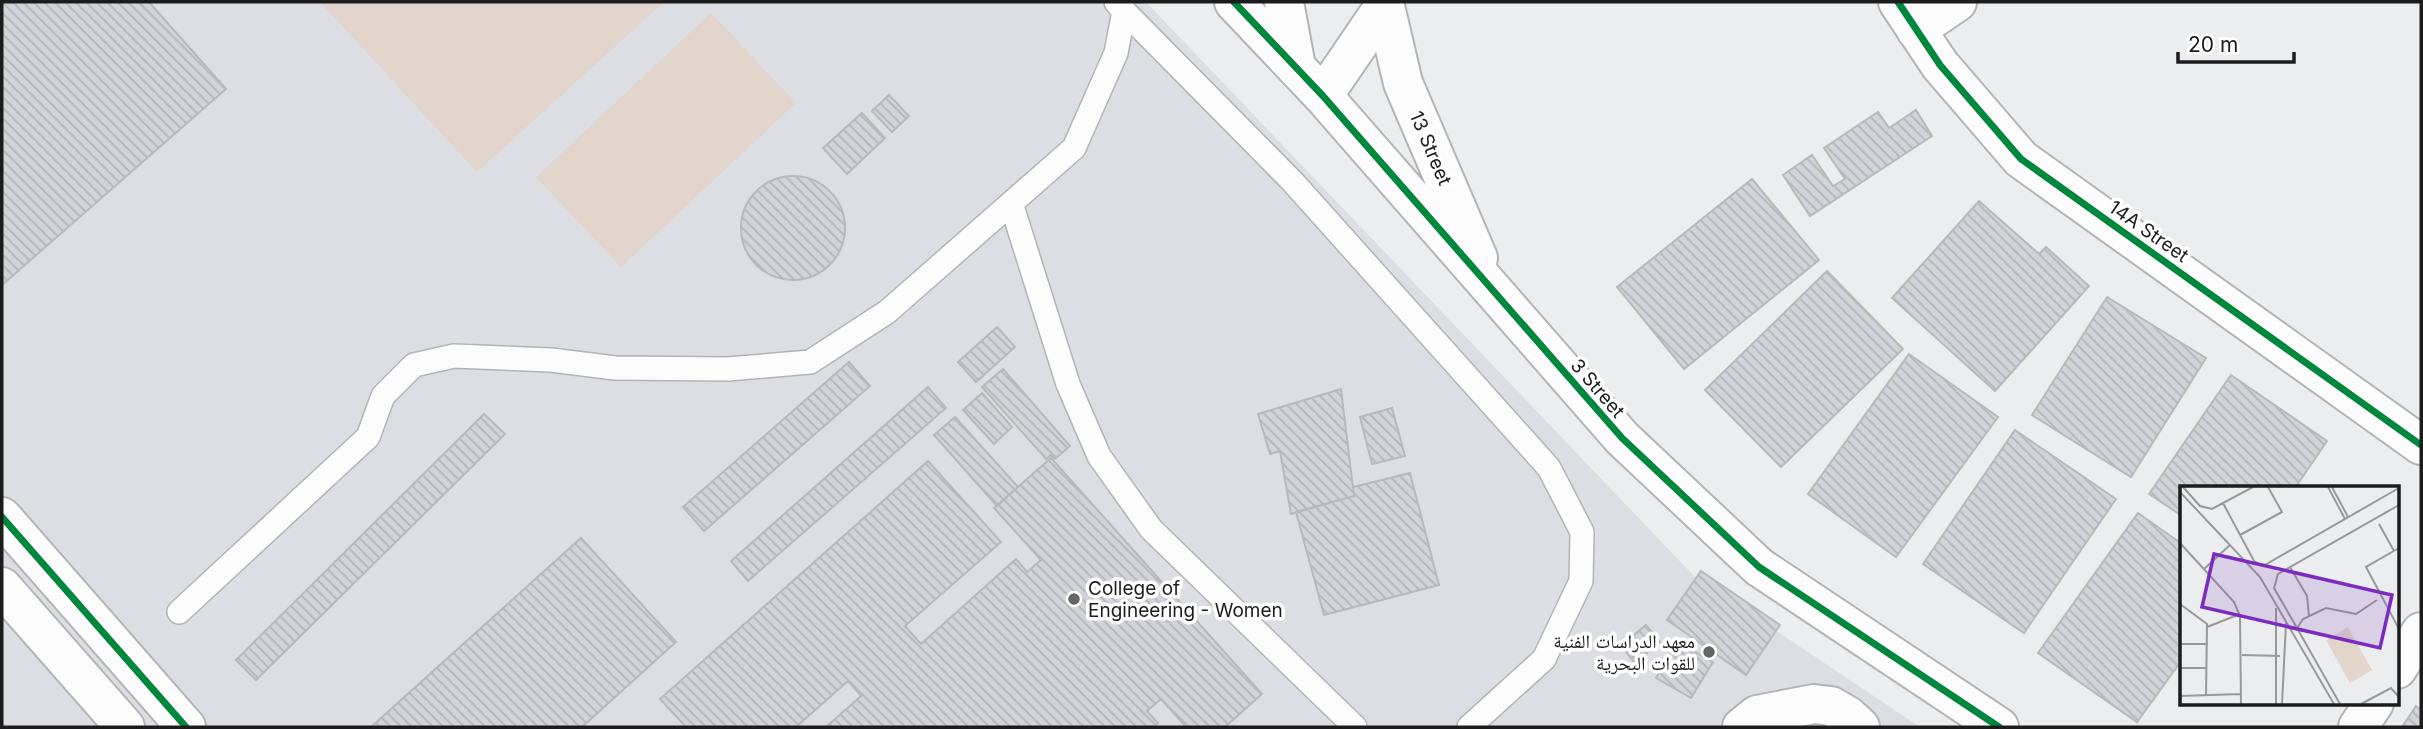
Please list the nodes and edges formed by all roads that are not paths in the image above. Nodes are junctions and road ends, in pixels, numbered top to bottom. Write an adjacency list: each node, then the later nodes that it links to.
1 (1234, 2): 7 (street, 3 Street)
2 (1284, 2): 7 (street)
3 (1956, 2): 6 (street)
4 (1385, 3): 8 (street); 10 (street, 13 Street)
5 (1120, 6): 9 (lane); 21 (lane)
6 (1907, 16): 11 (street, 14A Street)
7 (1296, 67): 8 (street, 3 Street)
8 (1323, 96): 10 (street, 3 Street)
9 (1011, 203): 14 (lane); 20 (lane)
10 (1491, 289): 24 (street, 3 Street)
11 (2421, 445)
12 (2, 517): 19 (street)
13 (2, 587): 18 (street)
14 (179, 612)
15 (2421, 632): 16 (street)
16 (2398, 667)
17 (2373, 704): 25 (street)
18 (125, 727)
19 (186, 727)
20 (1355, 727)
21 (1469, 727)
22 (1742, 727): 23 (street)
23 (1860, 727)
24 (1999, 727)
25 (2358, 727)

